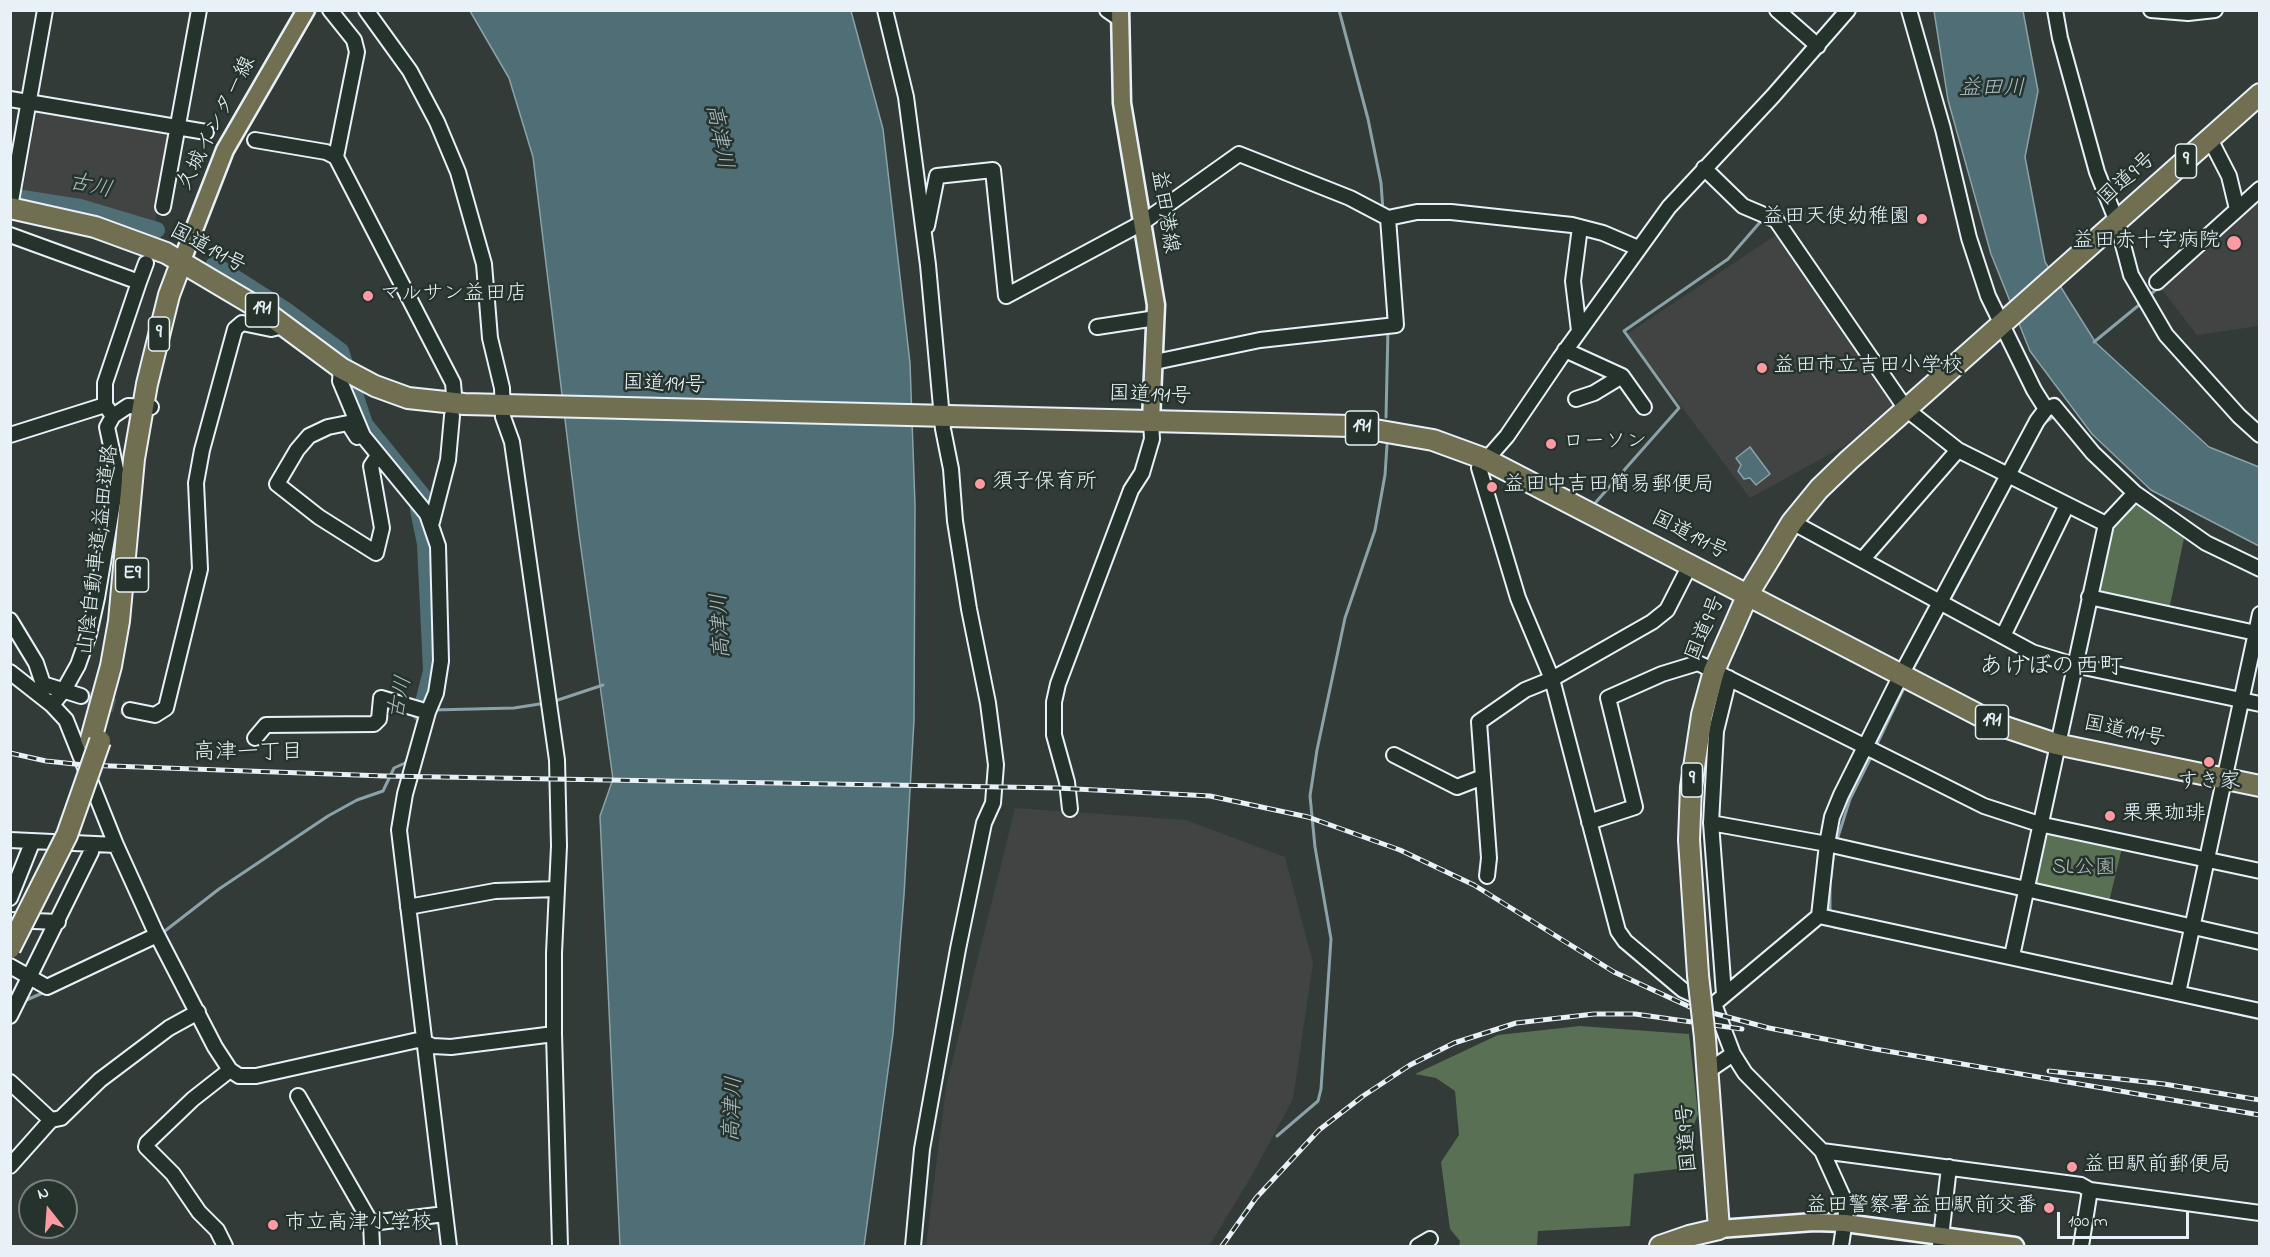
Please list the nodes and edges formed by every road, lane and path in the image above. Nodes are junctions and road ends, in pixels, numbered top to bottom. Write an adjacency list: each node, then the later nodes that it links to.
1 (45, 10): 17 (street)
2 (199, 10): 18 (street)
3 (306, 10): 36 (main road, 久城インター線)
4 (330, 10): 22 (street)
5 (366, 10): 50 (street)
6 (885, 10): 33 (street)
7 (1778, 10): 14 (street)
8 (1848, 10): 14 (street)
9 (1909, 10): 40 (street)
10 (2055, 10): 30 (street)
11 (2151, 10): 12 (street)
12 (2213, 11)
13 (1116, 13): 29 (main road, 益田港線)
14 (1818, 46): 23 (street)
15 (2259, 94): 20 (highway, 国道9号 / 9)
16 (10, 99): 17 (street)
17 (30, 103): 18 (street); 26 (street)
18 (177, 128): 19 (street); 25 (street)
19 (206, 132)
20 (2210, 140): 27 (street); 30 (highway, 国道9号 / 9)
21 (255, 141): 22 (street)
22 (336, 157): 48 (street)
23 (1704, 168): 34 (street); 53 (street)
24 (2259, 189): 27 (street)
25 (163, 207)
26 (10, 208): 36 (highway, 国道191号 / 191)
27 (2237, 209): 38 (street)
28 (1388, 218): 29 (street); 31 (street); 45 (street)
29 (1142, 223): 33 (street); 39 (main road, 益田港線)
30 (2114, 225): 40 (highway, 国道9号 / 9); 58 (street)
31 (1580, 227): 34 (street); 43 (street)
32 (10, 235): 37 (street)
33 (925, 237): 56 (street)
34 (1638, 248): 43 (street)
35 (146, 263): 37 (street)
36 (181, 263): 41 (highway, 国道191号 / 191); 51 (highway, 9)
37 (139, 282): 55 (street)
38 (2157, 282)
39 (1156, 318): 42 (street); 45 (main road, 益田港線)
40 (2003, 322): 53 (highway, 国道9号 / 9); 54 (street)
41 (283, 326): 46 (highway, 国道191号 / 191); 93 (street)
42 (1097, 327)
43 (1579, 331): 44 (street)
44 (1565, 350): 47 (street); 66 (street)
45 (1155, 362): 59 (main road, 益田港線)
46 (342, 368): 50 (highway, 国道191号 / 191); 63 (street)
47 (1622, 376): 49 (street); 52 (street)
48 (454, 395)
49 (1576, 399)
50 (506, 405): 56 (highway, 国道191号 / 191); 115 (street)
51 (148, 407): 55 (street); 96 (highway, 山陰自動車道;益田道路 / E9)
52 (1644, 407)
53 (1906, 409): 64 (street); 71 (highway, 国道9号 / 9)
54 (2046, 409): 67 (street); 68 (street)
55 (109, 410): 61 (street); 88 (street)
56 (940, 415): 59 (highway, 国道191号 / 191); 159 (street)
57 (452, 416): 70 (street)
58 (2239, 417): 60 (street); 62 (street)
59 (1151, 421): 66 (highway, 国道191号 / 191); 103 (street)
60 (2259, 427)
61 (10, 435)
62 (2259, 435)
63 (363, 436): 65 (street); 65 (street)
64 (1958, 450): 67 (street); 73 (street)
65 (378, 456): 70 (street)
66 (1485, 459): 74 (highway, 国道191号 / 191); 87 (street)
67 (2009, 476): 69 (street); 78 (street)
68 (2135, 493): 72 (street); 75 (street)
69 (2067, 505): 72 (street); 81 (street)
70 (432, 522): 94 (street)
71 (1792, 522): 73 (street); 76 (highway, 国道9号 / 9)
72 (2106, 524): 77 (street)
73 (1862, 560): 78 (street)
74 (1690, 563): 76 (highway, 国道191号 / 191); 87 (street)
75 (2259, 569)
76 (1748, 594): 85 (highway, 国道9号 / 9); 86 (highway, 国道191号 / 191)
77 (2089, 597): 82 (street); 83 (street)
78 (1942, 603): 81 (street); 86 (street)
79 (2259, 614): 82 (street)
80 (10, 620): 88 (street)
81 (2003, 636): 83 (street)
82 (2256, 639): 90 (street)
83 (2074, 665): 90 (street); 97 (street)
84 (10, 672): 92 (street)
85 (1722, 674): 98 (street); 104 (street); 105 (street); 140 (highway, 国道9号 / 9, bridge)
86 (1901, 675): 97 (highway, 国道191号 / 191); 98 (street)
87 (1552, 680): 100 (street); 104 (street)
88 (64, 690): 89 (street); 92 (street)
89 (81, 696)
90 (2241, 700): 91 (street); 101 (street)
91 (2259, 704)
92 (52, 705): 110 (street)
93 (130, 710)
94 (428, 712): 95 (street); 118 (street)
95 (255, 738)
96 (96, 740): 123 (highway, 山陰自動車道;益田道路 / E9); 126 (highway, 山陰自動車道;益田道路 / E9, bridge)
97 (2056, 744): 101 (highway, 国道191号 / 191); 106 (street)
98 (1867, 748): 106 (street); 109 (street)
99 (1394, 754): 100 (street)
100 (1483, 777): 114 (street)
101 (2223, 778): 102 (highway, 国道191号 / 191); 112 (street)
102 (2259, 786)
103 (1070, 809)
104 (1589, 822): 132 (street)
105 (1711, 823): 109 (street); 131 (street)
106 (2039, 824): 112 (street); 116 (street)
107 (10, 840): 108 (street)
108 (32, 843): 111 (street); 117 (street)
109 (1827, 844): 116 (street); 119 (street)
110 (116, 845): 111 (street); 124 (street)
111 (92, 846): 121 (street)
112 (2206, 859): 113 (street); 122 (street)
113 (2259, 871)
114 (1487, 876)
115 (557, 890): 118 (street); 136 (street)
116 (2026, 890): 122 (street); 127 (street)
117 (10, 898)
118 (408, 907): 137 (street)
119 (1819, 916): 127 (street); 131 (street)
120 (10, 920): 121 (street)
121 (58, 922): 129 (street)
122 (2192, 928): 125 (street); 130 (street)
123 (10, 932)
124 (158, 935): 129 (street); 134 (street)
125 (2259, 942)
126 (10, 948)
127 (2012, 956): 130 (street)
128 (10, 966): 129 (street)
129 (29, 976): 135 (street)
130 (2178, 993): 133 (street)
131 (1724, 994): 132 (street)
132 (1714, 1004): 138 (street)
133 (2259, 1011)
134 (198, 1012): 139 (street); 143 (street)
135 (10, 1016)
136 (554, 1034): 137 (street); 158 (street)
137 (423, 1041): 139 (street); 149 (street)
138 (1733, 1054): 140 (street); 144 (street)
139 (230, 1070): 155 (street)
140 (1708, 1071): 152 (highway, 国道9号 / 9)
141 (10, 1082): 143 (street)
142 (298, 1096): 150 (street)
143 (51, 1120): 145 (street)
144 (1822, 1151): 146 (street); 151 (street)
145 (10, 1166)
146 (1949, 1167): 147 (street); 154 (street)
147 (2090, 1190): 148 (street); 164 (street)
148 (2259, 1213)
149 (445, 1214): 150 (street); 157 (street)
150 (371, 1223): 156 (street)
151 (1845, 1223): 152 (main road); 154 (main road); 162 (street)
152 (1719, 1229): 161 (highway)
153 (1430, 1239): 160 (street)
154 (1941, 1242): 163 (main road)
155 (225, 1246)
156 (372, 1246)
157 (449, 1246)
158 (560, 1246)
159 (913, 1246)
160 (1418, 1246)
161 (1660, 1246)
162 (1841, 1246)
163 (2015, 1246)
164 (2081, 1246)

